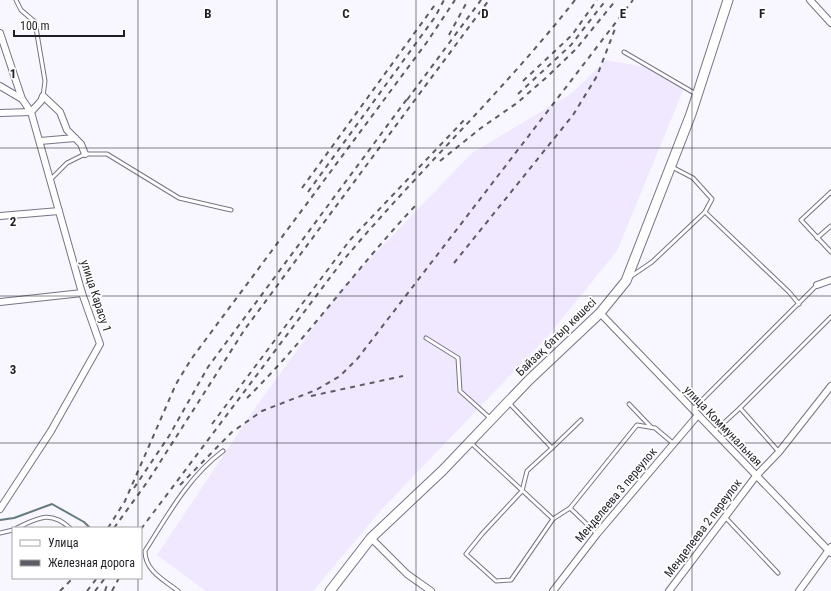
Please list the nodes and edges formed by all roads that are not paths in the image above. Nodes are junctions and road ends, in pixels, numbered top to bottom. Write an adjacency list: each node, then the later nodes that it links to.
1 (16, 0): 9 (lane)
2 (728, 0): 8 (main road, Байзақ батыр көшесі)
3 (810, 0): 4 (street)
4 (831, 22)
5 (0, 34): 10 (street)
6 (624, 52): 8 (lane)
7 (0, 86): 10 (street)
8 (698, 95): 16 (main road, Байзақ батыр көшесі)
9 (43, 96): 11 (street); 13 (street)
10 (22, 99): 11 (street, улица Карасу 1)
11 (31, 112): 12 (street); 14 (street, улица Карасу 1)
12 (0, 113)
13 (75, 138): 14 (street); 15 (street)
14 (40, 141): 17 (street, улица Карасу 1)
15 (85, 154): 17 (lane); 19 (lane)
16 (671, 167): 21 (lane); 26 (main road, Байзақ батыр көшесі)
17 (51, 179): 20 (street, улица Карасу 1)
18 (831, 192): 24 (lane)
19 (231, 210)
20 (59, 211): 22 (street); 29 (street, улица Карасу 1)
21 (705, 212): 26 (lane); 31 (lane)
22 (0, 216)
23 (831, 226): 24 (lane)
24 (817, 238): 25 (lane)
25 (831, 252)
26 (626, 280): 32 (main road, Байзақ батыр көшесі)
27 (831, 280): 28 (street)
28 (817, 285): 31 (lane)
29 (82, 293): 30 (street); 53 (street, улица Карасу 1)
30 (0, 302)
31 (799, 304): 39 (lane)
32 (600, 313): 36 (main road, Байзақ батыр көшесі); 39 (street, улица Коммунальная)
33 (831, 317): 38 (lane)
34 (426, 338): 41 (lane)
35 (831, 386): 49 (street, Менделеева 2 переулок)
36 (508, 402): 41 (main road, Байзақ батыр көшесі); 47 (lane)
37 (629, 404): 43 (lane)
38 (740, 408): 44 (lane); 49 (lane)
39 (693, 410): 40 (street, улица Коммунальная)
40 (698, 415): 44 (street, улица Коммунальная); 46 (street, Менделеева 3 переулок)
41 (491, 420): 45 (main road, Байзақ батыр көшесі)
42 (581, 420): 47 (lane)
43 (651, 427): 46 (lane); 52 (lane)
44 (714, 432): 50 (street, улица Коммунальная)
45 (470, 442): 51 (lane); 61 (main road, Байзақ батыр көшесі)
46 (674, 444): 60 (street, Менделеева 3 переулок)
47 (552, 448): 51 (lane)
48 (223, 451): 64 (lane)
49 (779, 452): 50 (street, Менделеева 2 переулок)
50 (756, 476): 54 (street, Менделеева 2 переулок); 62 (street, улица Коммунальная)
51 (522, 491): 55 (lane); 55 (lane)
52 (570, 508): 55 (lane); 60 (lane)
53 (0, 509)
54 (725, 517): 63 (lane); 68 (street, Менделеева 2 переулок)
55 (553, 519)
56 (19, 527): 57 (lane)
57 (69, 527)
58 (12, 530): 59 (lane)
59 (0, 533)
60 (596, 534): 67 (street, Менделеева 3 переулок)
61 (371, 538): 65 (main road, Байзақ батыр көшесі); 66 (street)
62 (830, 550): 69 (street)
63 (778, 573)
64 (178, 591)
65 (330, 591)
66 (431, 591)
67 (553, 591)
68 (669, 591)
69 (799, 591)

